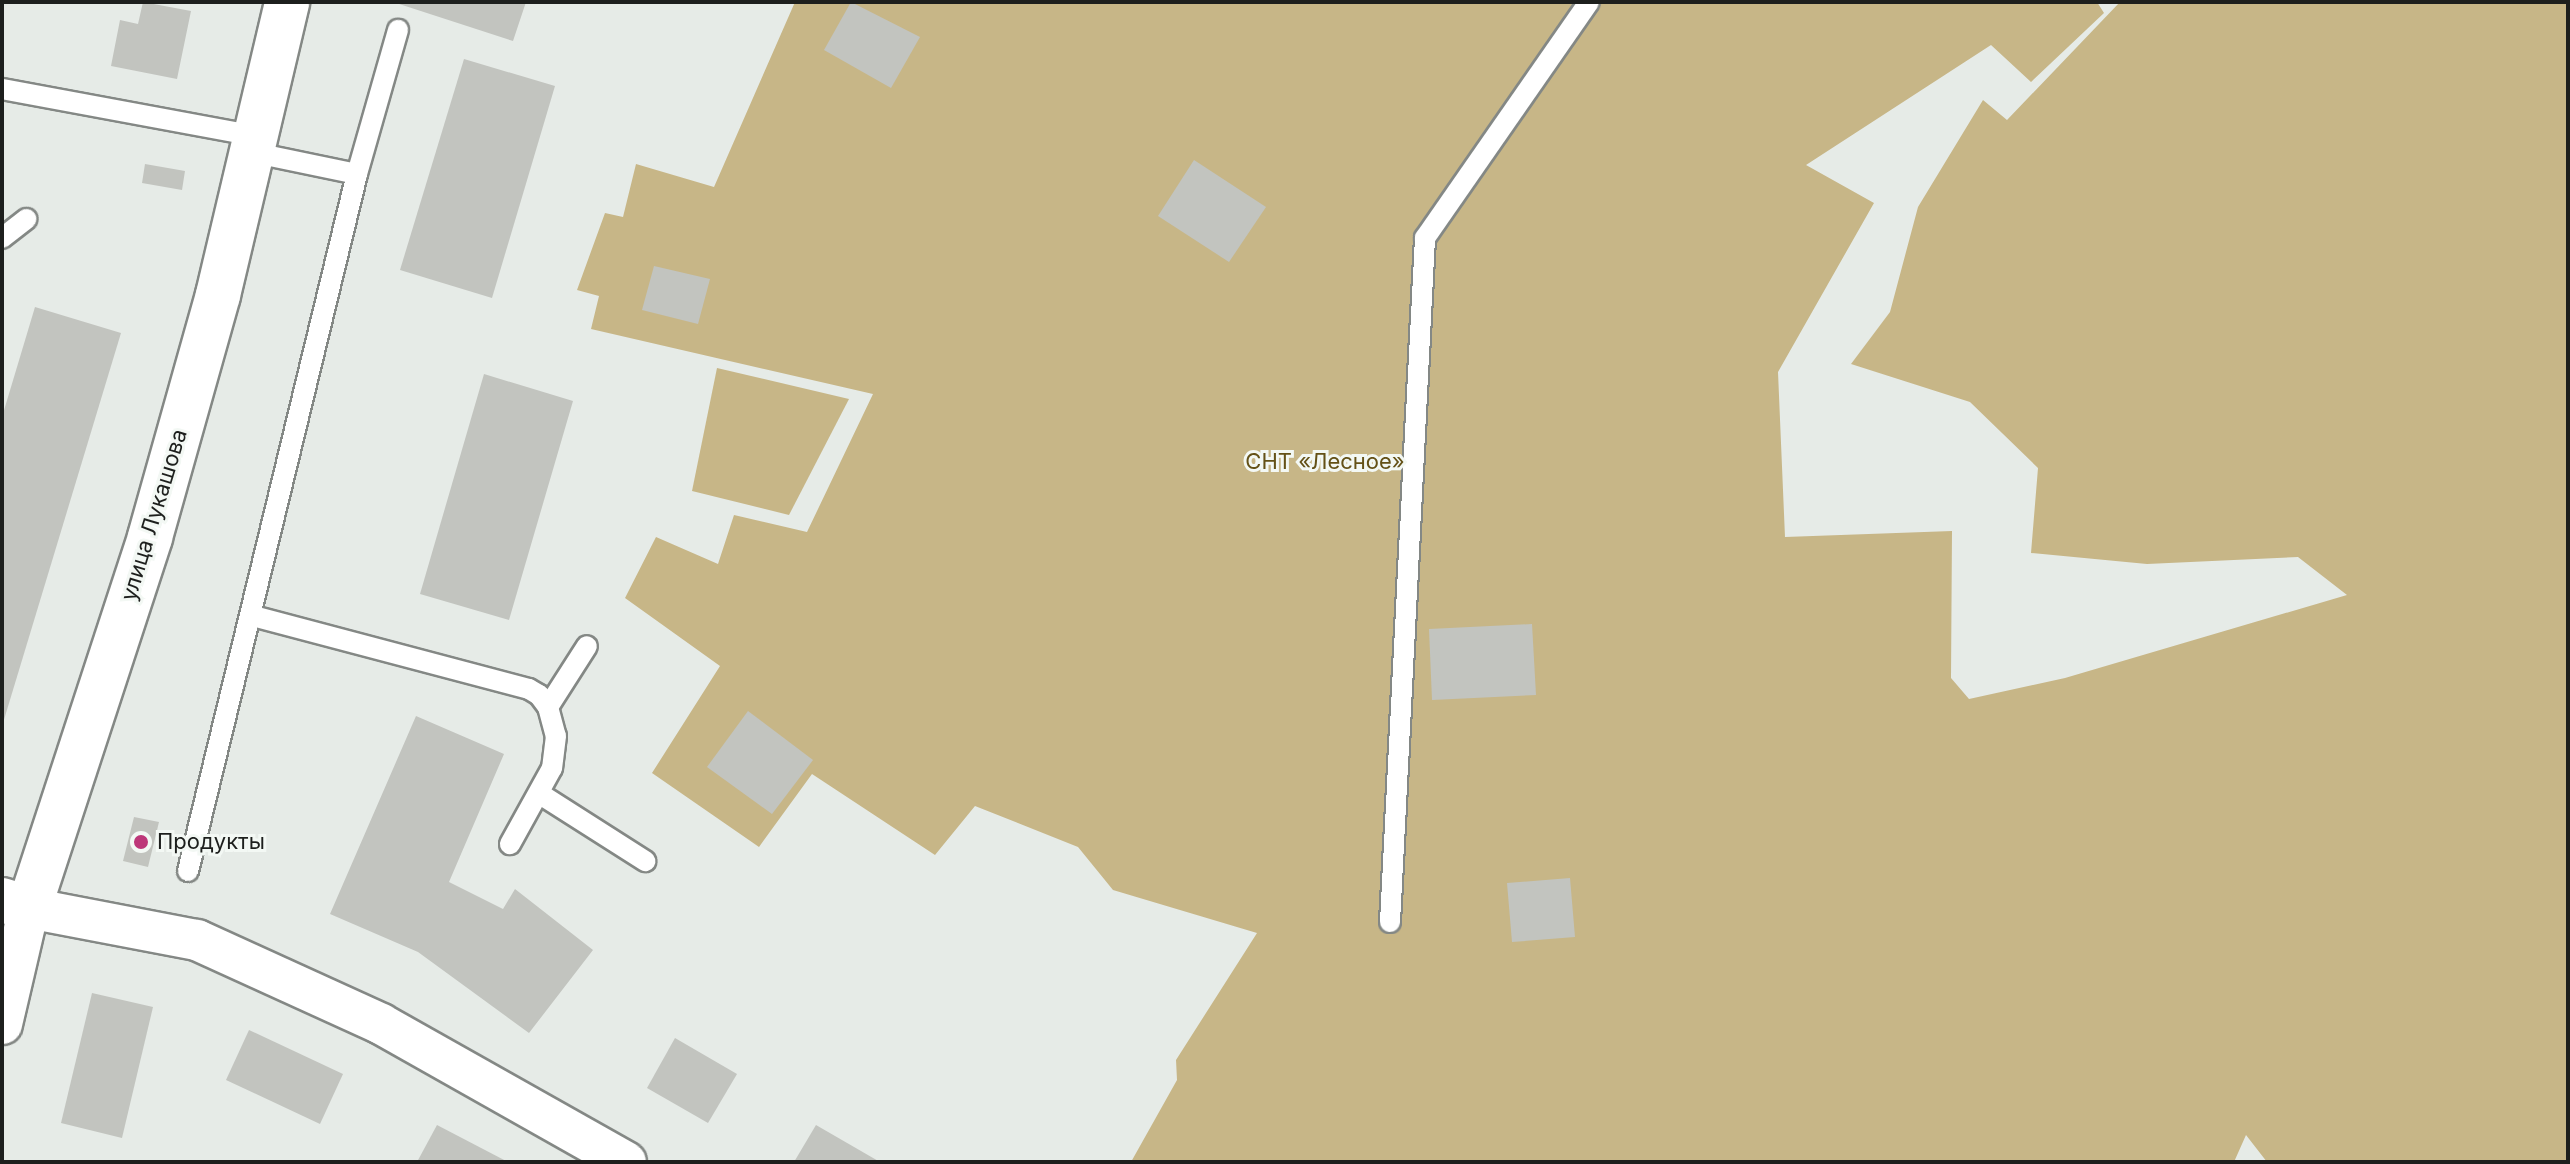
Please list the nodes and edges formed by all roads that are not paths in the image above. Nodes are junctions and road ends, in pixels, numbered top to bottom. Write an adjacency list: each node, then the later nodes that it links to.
1 (287, 2): 5 (main road, улица Лукашова)
2 (1589, 2): 17 (lane)
3 (398, 30): 6 (lane)
4 (2, 89): 5 (lane)
5 (253, 144): 6 (lane); 16 (main road, улица Лукашова)
6 (357, 174): 9 (lane)
7 (26, 219): 8 (lane)
8 (2, 238)
9 (253, 616): 11 (lane); 15 (lane)
10 (587, 646): 11 (lane)
11 (548, 707): 12 (lane)
12 (540, 794): 13 (lane); 14 (lane)
13 (510, 844)
14 (645, 861)
15 (188, 871)
16 (16, 904): 18 (street, улица Лукашова); 19 (street)
17 (1390, 922)
18 (2, 1024)
19 (626, 1162)

